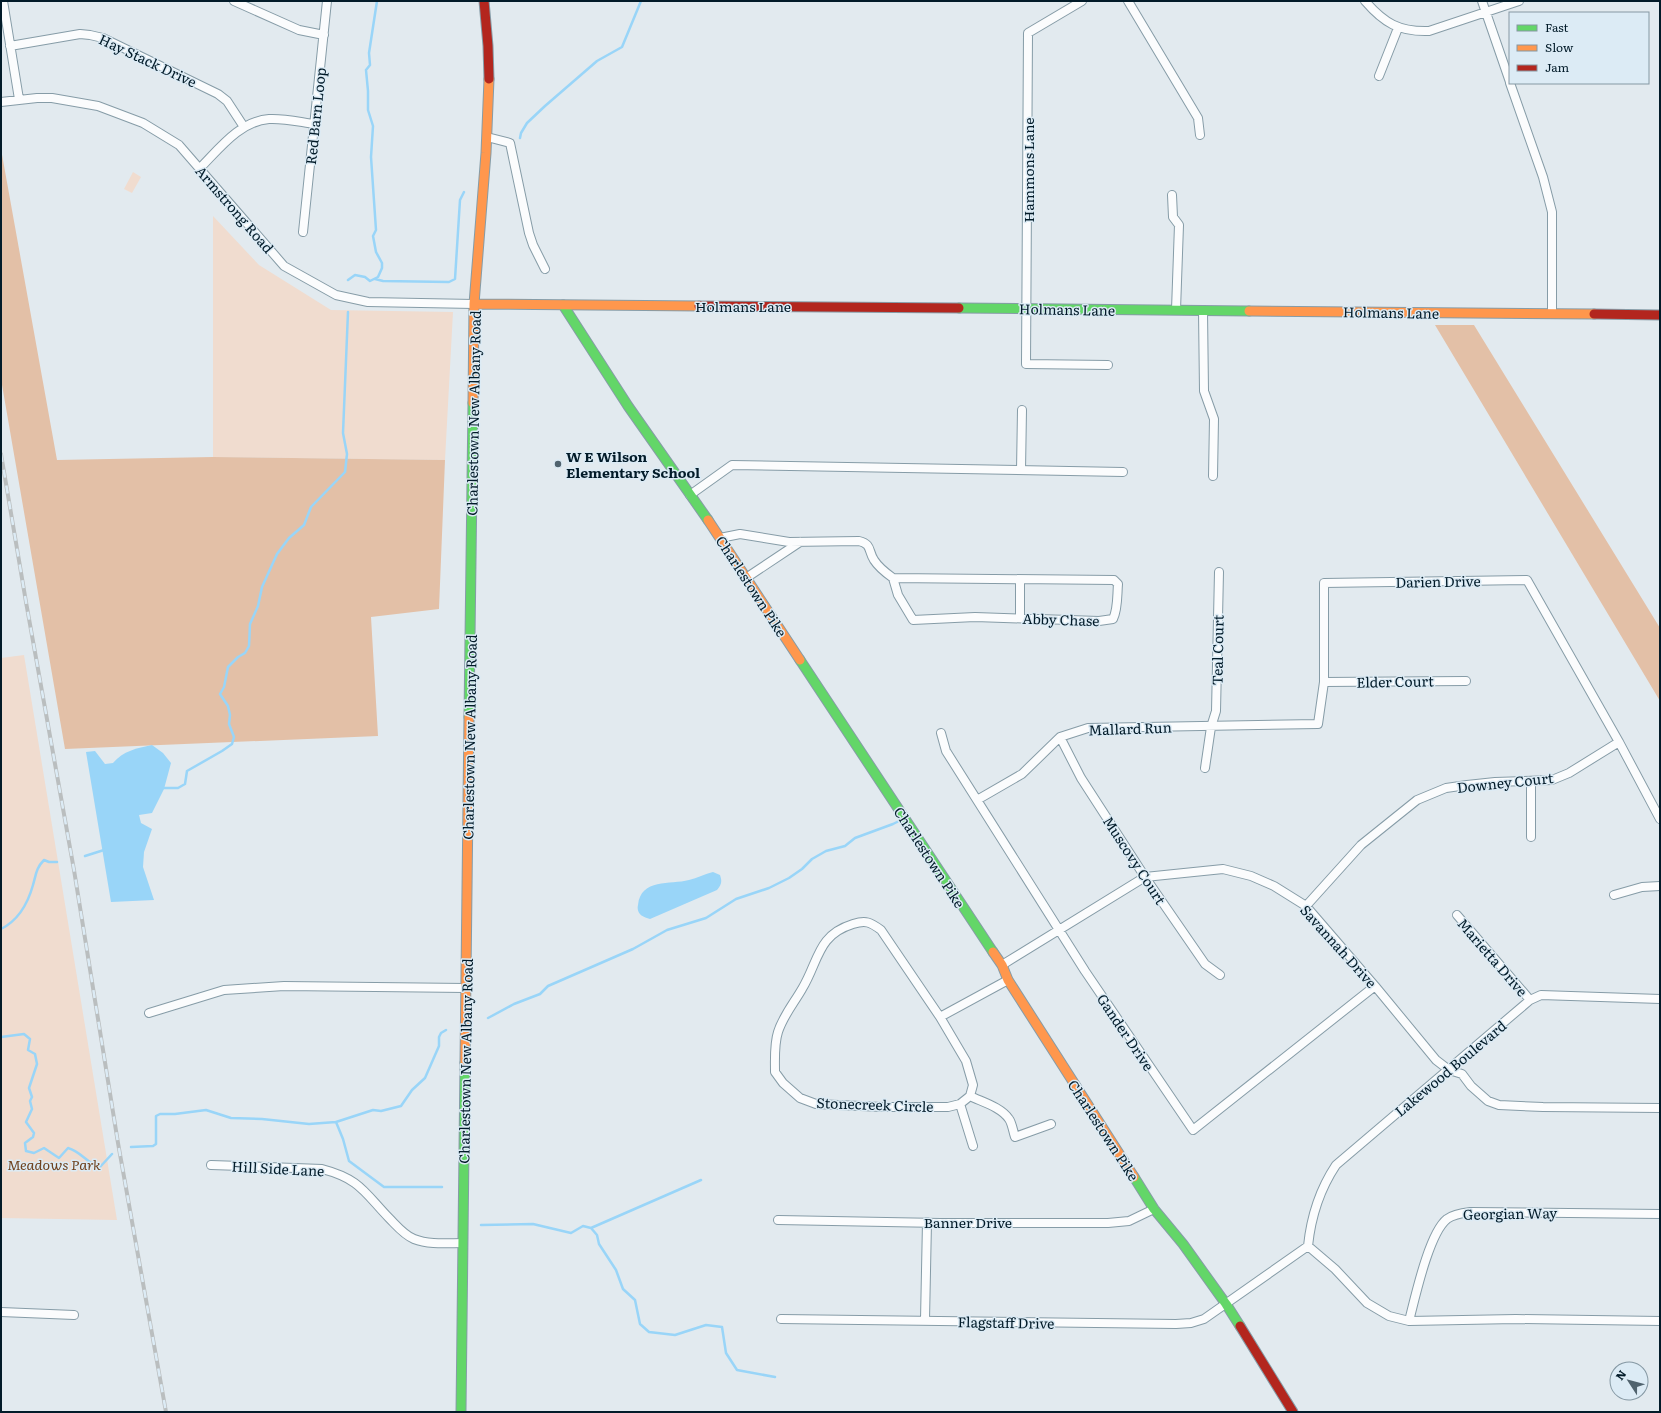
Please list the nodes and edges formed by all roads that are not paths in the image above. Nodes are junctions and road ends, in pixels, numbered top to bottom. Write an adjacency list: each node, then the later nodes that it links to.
1 (3, 1): 13 (street)
2 (234, 1): 12 (street)
3 (327, 1): 12 (street, Red Barn Loop)
4 (484, 1): 22 (main road, Charlestown New Albany Road)
5 (1082, 1): 29 (street, Hammons Lane)
6 (1128, 1): 21 (street)
7 (1365, 1): 11 (street)
8 (1482, 1): 10 (street)
9 (1519, 1): 10 (street)
10 (1486, 12): 11 (street); 15 (street)
11 (1398, 28): 14 (street)
12 (324, 35): 19 (street, Red Barn Loop)
13 (10, 46): 17 (street); 20 (street, Hay Stack Drive)
14 (1379, 76)
15 (1509, 80)
16 (1510, 84): 32 (street)
17 (19, 99): 18 (street, Armstrong Road); 23 (street, Armstrong Road)
18 (1, 102)
19 (315, 124): 20 (street); 25 (street, Red Barn Loop)
20 (244, 127): 23 (street)
21 (1200, 134)
22 (487, 137): 26 (street); 27 (main road, Charlestown New Albany Road)
23 (200, 168): 27 (street, Armstrong Road)
24 (1172, 195): 30 (street)
25 (303, 232)
26 (545, 269)
27 (474, 304): 28 (main road, Holmans Lane); 68 (main road, Charlestown New Albany Road)
28 (562, 305): 29 (main road, Holmans Lane); 39 (main road, Charlestown Pike)
29 (1027, 308): 30 (main road, Holmans Lane); 34 (street, Hammons Lane)
30 (1176, 310): 31 (main road, Holmans Lane)
31 (1203, 310): 32 (main road, Holmans Lane); 38 (street)
32 (1552, 314): 33 (main road, Holmans Lane)
33 (1660, 315)
34 (1108, 365)
35 (1022, 410): 36 (street)
36 (1021, 470): 37 (street); 39 (street)
37 (1123, 472)
38 (1214, 476)
39 (690, 495): 40 (main road, Charlestown Pike)
40 (720, 538): 41 (street); 43 (main road, Charlestown Pike)
41 (800, 542): 43 (street); 44 (street)
42 (1219, 572): 49 (street, Teal Court)
43 (746, 578): 64 (main road, Charlestown Pike)
44 (893, 578): 45 (street, Abby Chase); 46 (street, Abby Chase)
45 (1020, 580): 46 (street); 46 (street, Abby Chase)
46 (1020, 618)
47 (1466, 681): 48 (street, Elder Court)
48 (1324, 682): 49 (street, Darien Drive); 52 (street, Darien Drive)
49 (1211, 727): 51 (street, Mallard Run); 53 (street, Teal Court)
50 (942, 733): 55 (street, Gander Drive)
51 (1060, 737): 55 (street, Mallard Run); 58 (street, Muscovy Court)
52 (1620, 742): 54 (street, Downey Court); 56 (street, Darien Drive)
53 (1206, 768)
54 (1531, 781): 57 (street); 61 (street, Downey Court)
55 (976, 800): 63 (street, Gander Drive)
56 (1660, 819)
57 (1531, 836)
58 (1145, 877): 61 (street, Savannah Drive); 63 (street, Savannah Drive); 65 (street, Muscovy Court)
59 (1660, 886): 60 (street)
60 (1614, 895)
61 (1306, 906): 67 (street, Savannah Drive)
62 (1457, 915): 70 (street, Marietta Drive)
63 (1059, 930): 64 (street, Savannah Drive); 67 (street, Gander Drive)
64 (1002, 965): 66 (main road, Charlestown Pike)
65 (1220, 975)
66 (1008, 980): 72 (street); 80 (main road, Charlestown Pike)
67 (1375, 986): 73 (street, Savannah Drive)
68 (466, 988): 71 (street); 84 (main road, Charlestown New Albany Road)
69 (1660, 999): 70 (street, Lakewood Boulevard)
70 (1530, 1000): 73 (street, Lakewood Boulevard)
71 (149, 1013)
72 (940, 1017): 74 (street, Stonecreek Circle); 75 (street, Stonecreek Circle)
73 (1449, 1070): 76 (street, Savannah Drive); 85 (street, Lakewood Boulevard)
74 (970, 1096): 75 (street); 77 (street)
75 (960, 1104): 78 (street)
76 (1660, 1108)
77 (1051, 1124)
78 (973, 1146)
79 (211, 1165): 84 (street, Hill Side Lane)
80 (1154, 1209): 83 (street, Banner Drive); 86 (main road, Charlestown Pike)
81 (1660, 1214): 91 (street, Georgian Way)
82 (778, 1220): 83 (street, Banner Drive)
83 (927, 1222): 90 (street)
84 (463, 1243): 93 (main road, Charlestown New Albany Road)
85 (1308, 1246): 86 (street); 91 (street)
86 (1226, 1304): 90 (street, Flagstaff Drive); 94 (main road, Charlestown Pike)
87 (1, 1312): 88 (street)
88 (74, 1315)
89 (781, 1319): 90 (street, Flagstaff Drive)
90 (925, 1320)
91 (1409, 1321): 92 (street)
92 (1660, 1322)
93 (461, 1412)
94 (1292, 1412)

